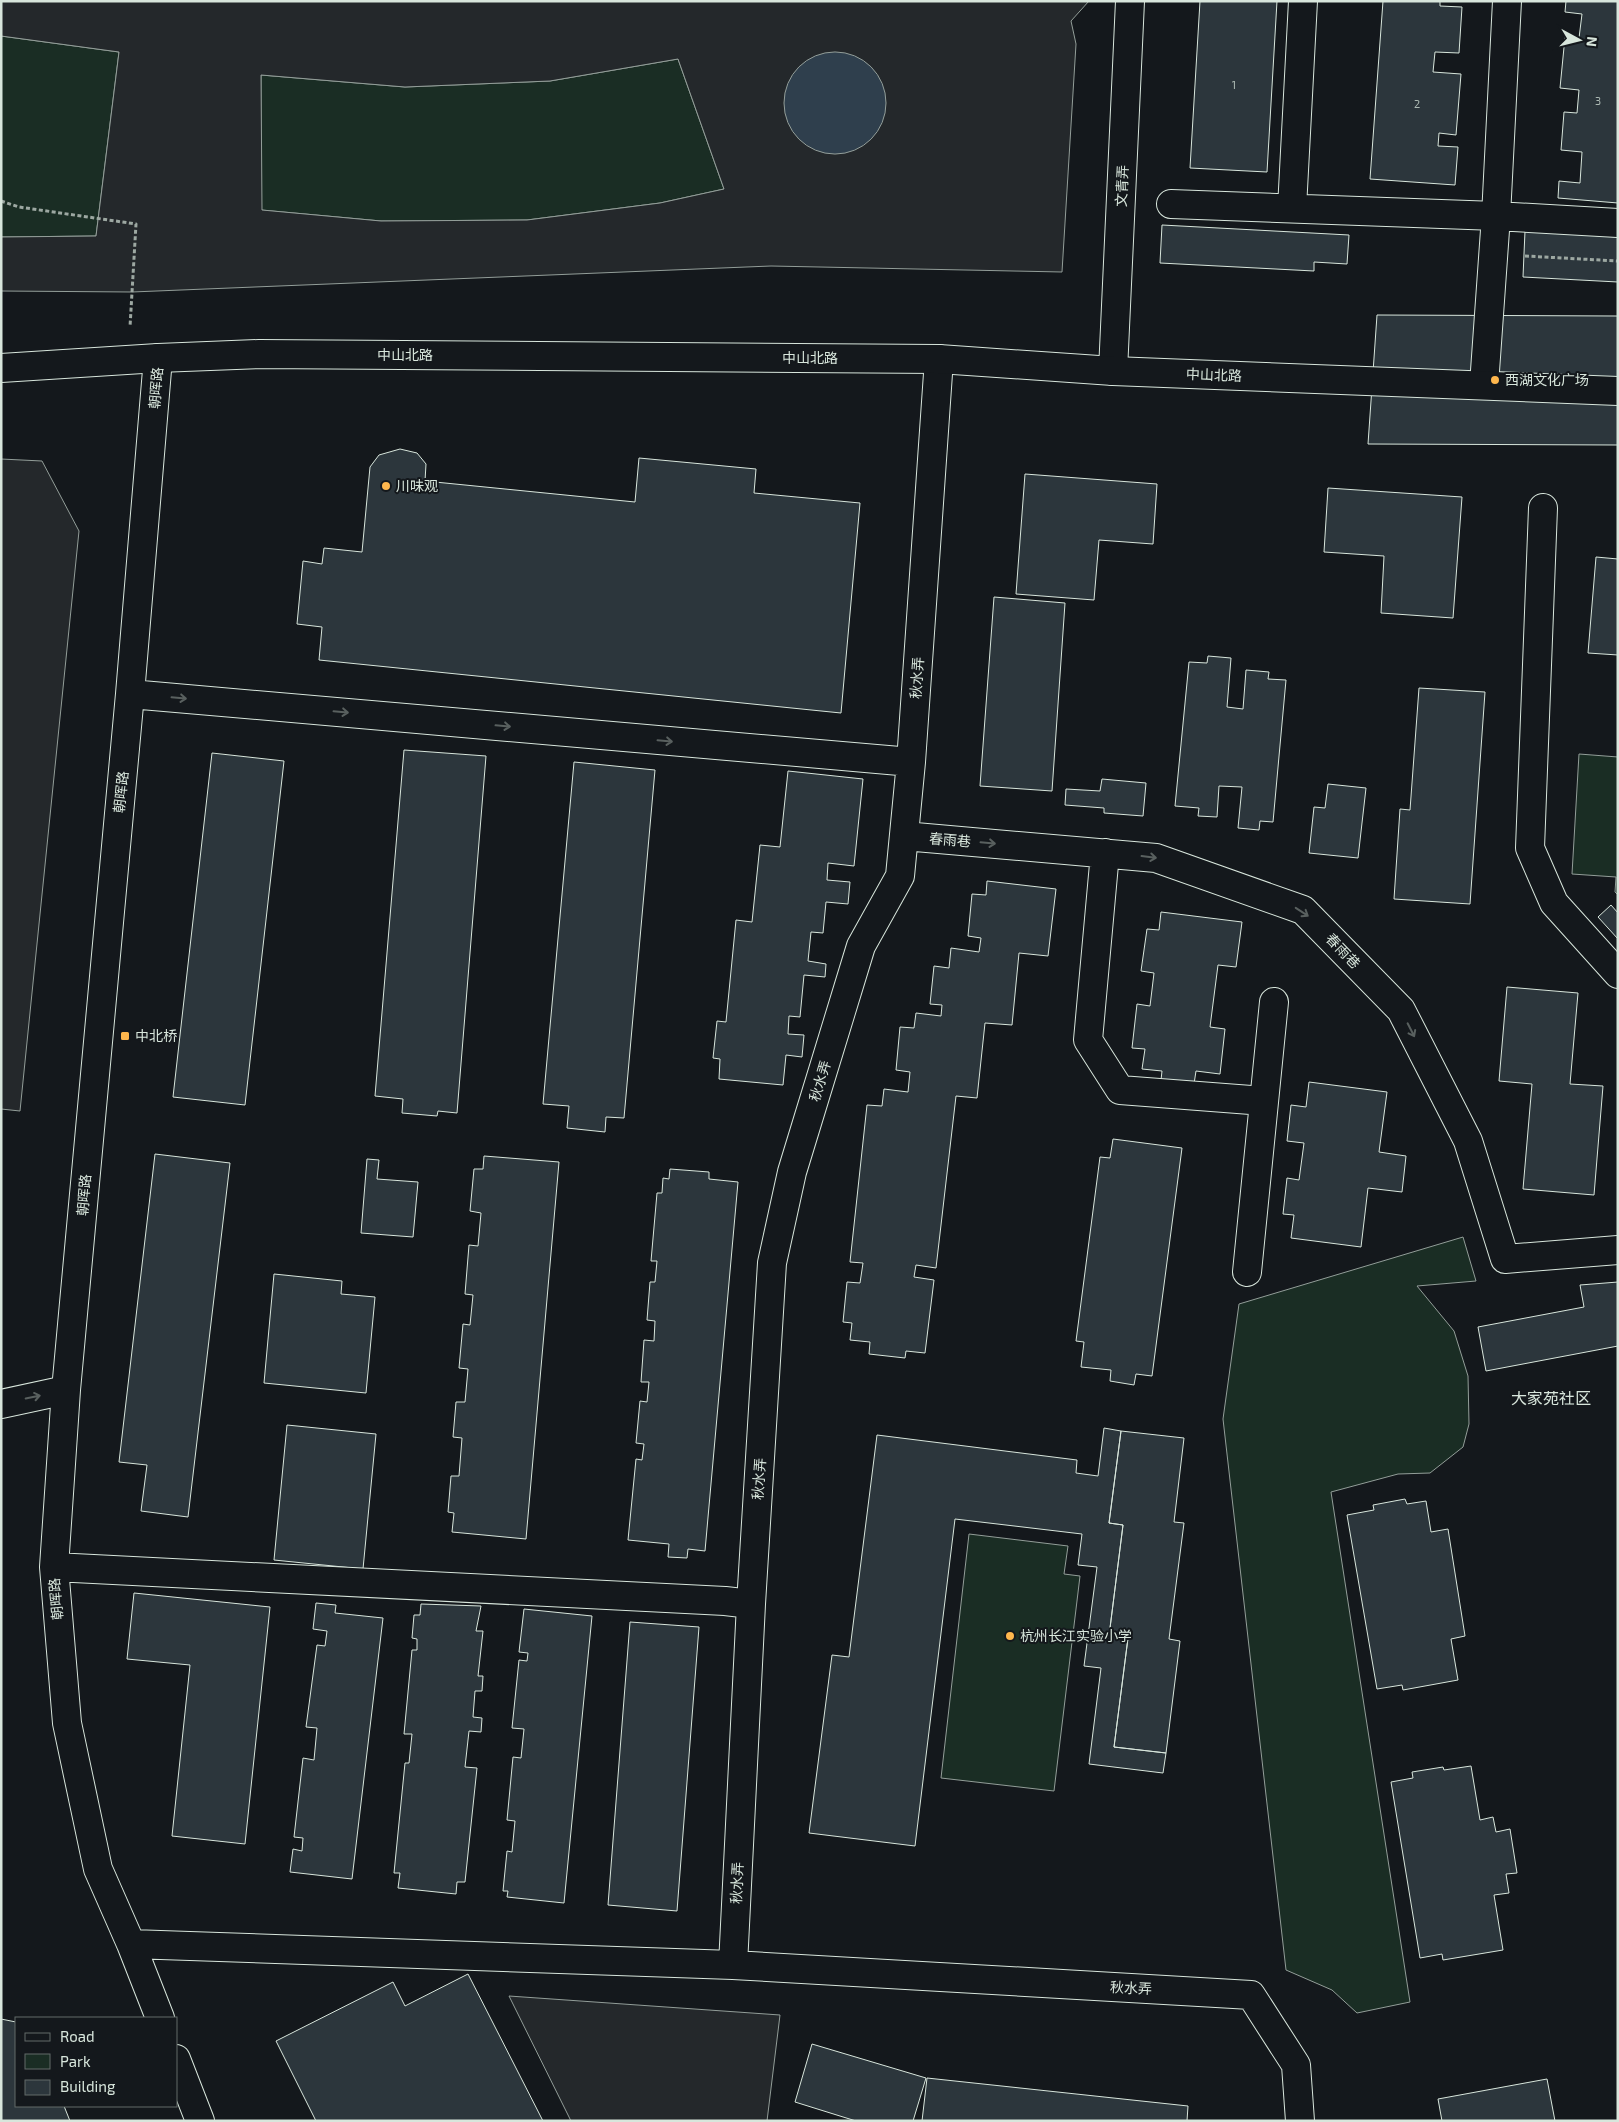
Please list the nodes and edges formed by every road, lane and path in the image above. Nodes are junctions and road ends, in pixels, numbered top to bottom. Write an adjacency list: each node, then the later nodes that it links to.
1 (1130, 1): 15 (street, 文青弄)
2 (1303, 1): 6 (street)
3 (1507, 1): 7 (street)
4 (1, 201): 13 (path)
5 (1171, 204): 6 (street)
6 (1292, 208): 7 (street)
7 (1496, 216): 8 (street); 16 (street)
8 (1618, 223)
9 (1524, 256): 10 (path)
10 (1618, 261)
11 (158, 358): 12 (street, 中山北路); 13 (street, 中山北路); 19 (street, 朝晖路)
12 (939, 359): 15 (street, 中山北路); 20 (street, 秋水弄)
13 (128, 360): 14 (street, 中山北路)
14 (1, 368)
15 (1113, 371): 16 (street, 中山北路)
16 (1484, 386): 17 (street, 中山北路)
17 (1618, 391)
18 (1543, 508): 23 (street)
19 (130, 694): 20 (street, one-way to 20); 28 (street, 朝晖路)
20 (911, 762): 21 (street, 秋水弄)
21 (904, 836): 22 (street, 春雨巷, one-way to 22); 31 (street, 秋水弄)
22 (1105, 853): 25 (street); 26 (street, 春雨巷, one-way to 26)
23 (1618, 974)
24 (1274, 1002): 25 (street)
25 (1264, 1101): 27 (street)
26 (1618, 1250)
27 (1247, 1272)
28 (66, 1390): 29 (street, one-way to 28); 30 (street, 朝晖路)
29 (1, 1404)
30 (54, 1567): 31 (street); 32 (street, 朝晖路)
31 (751, 1604): 33 (street, 秋水弄)
32 (132, 1944): 33 (street); 34 (street, 朝晖路)
33 (733, 1965): 37 (street, 秋水弄)
34 (160, 2017)
35 (178, 2064): 36 (street)
36 (200, 2121)
37 (1300, 2121)

